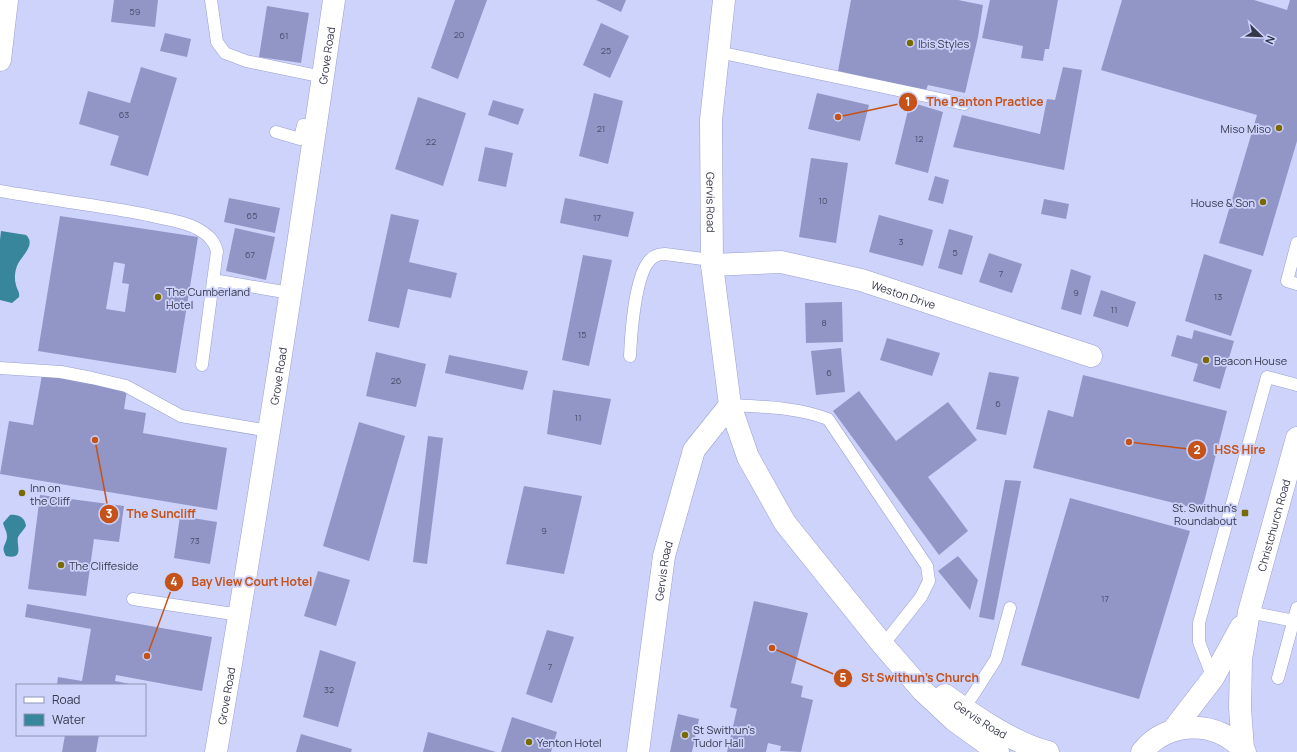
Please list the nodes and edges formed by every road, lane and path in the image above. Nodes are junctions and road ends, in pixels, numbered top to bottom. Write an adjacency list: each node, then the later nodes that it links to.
1 (7, 0): 6 (street)
2 (212, 0): 7 (lane)
3 (334, 0): 7 (street, Grove Road)
4 (724, 0): 5 (street, Gervis Road)
5 (718, 52): 8 (lane); 13 (street, Gervis Road)
6 (0, 60)
7 (323, 77): 9 (street, Grove Road)
8 (964, 104)
9 (316, 127): 10 (lane); 16 (street, Grove Road)
10 (276, 132)
11 (0, 191): 14 (lane)
12 (1297, 243): 15 (lane)
13 (711, 262): 17 (lane); 18 (street, Weston Drive); 22 (street, Gervis Road)
14 (213, 280): 16 (lane); 19 (lane)
15 (1297, 284)
16 (290, 294): 23 (street, Grove Road)
17 (630, 356)
18 (1091, 356)
19 (202, 365)
20 (0, 368): 23 (lane)
21 (1297, 385): 32 (lane)
22 (730, 405): 31 (street, Gervis Road); 31 (lane); 39 (street, Gervis Road)
23 (269, 431): 29 (street, Grove Road)
24 (1297, 438): 28 (street, Christchurch Road)
25 (134, 599): 29 (lane)
26 (1010, 608): 34 (lane)
27 (1297, 608): 30 (lane)
28 (1249, 612): 30 (lane); 32 (street, Christchurch Road); 37 (street, Christchurch Road)
29 (240, 615): 38 (street, Grove Road)
30 (1294, 621): 33 (lane)
31 (883, 645): 34 (street, Gervis Road)
32 (1213, 678): 35 (street, Christchurch Road)
33 (1278, 678)
34 (959, 714): 40 (street, Gervis Road); 41 (street, Gervis Road)
35 (1173, 730): 36 (street); 37 (street)
36 (1140, 750)
37 (1244, 750)
38 (216, 752)
39 (638, 752)
40 (998, 752)
41 (1048, 752)

